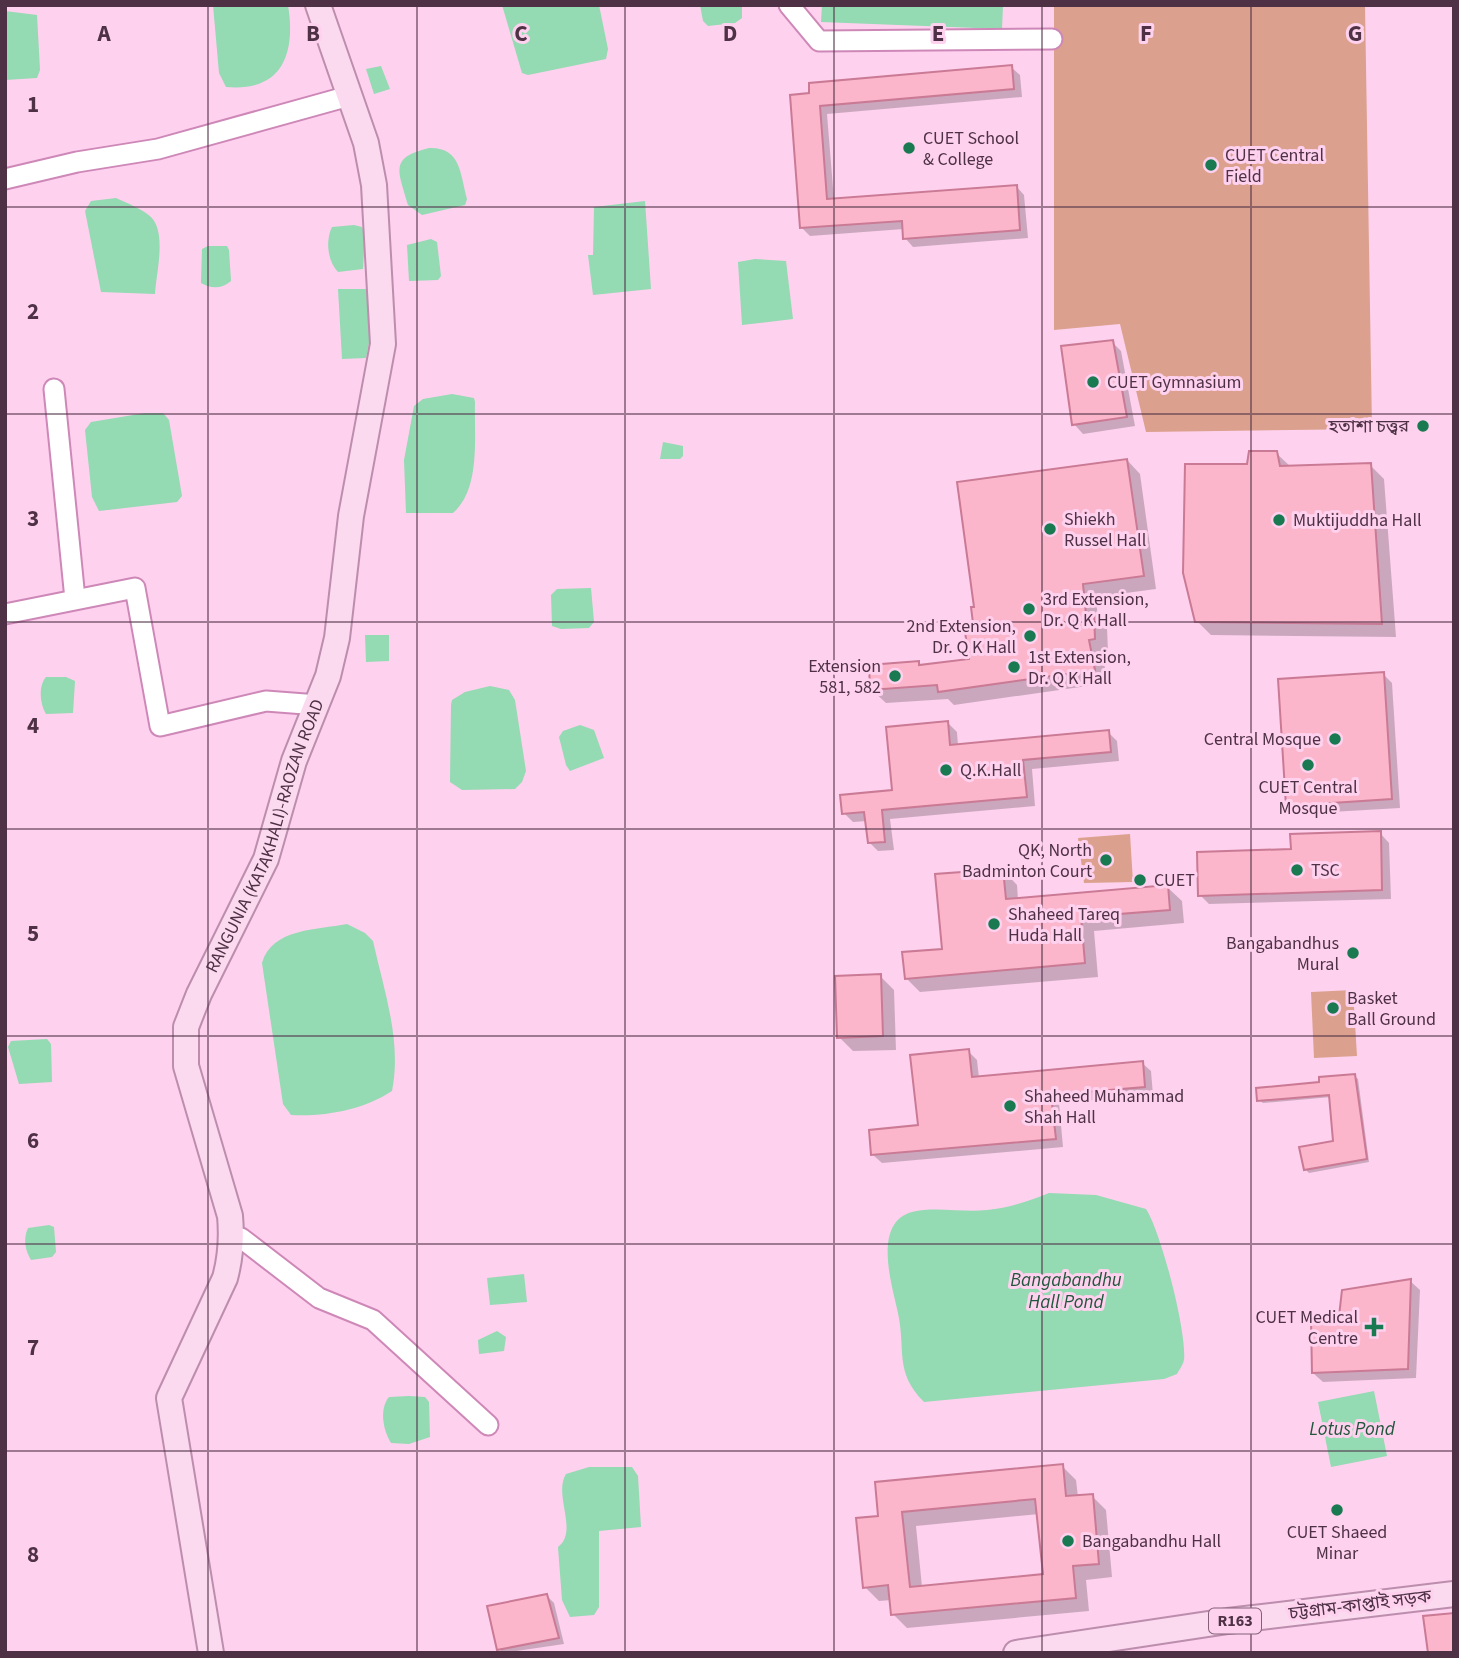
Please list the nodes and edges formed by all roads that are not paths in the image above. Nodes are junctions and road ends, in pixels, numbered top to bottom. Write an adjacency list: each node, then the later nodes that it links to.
1 (318, 5): 4 (main road, RANGUNIA (KATAKHALI)-RAOZAN ROAD)
2 (789, 5): 3 (street)
3 (1052, 39)
4 (349, 96): 5 (street); 9 (main road, RANGUNIA (KATAKHALI)-RAOZAN ROAD)
5 (5, 179)
6 (54, 389): 7 (street)
7 (75, 599): 8 (street); 9 (street)
8 (5, 614)
9 (318, 705): 10 (main road, RANGUNIA (KATAKHALI)-RAOZAN ROAD)
10 (232, 1236): 11 (street); 13 (main road, RANGUNIA (KATAKHALI)-RAOZAN ROAD)
11 (488, 1425)
12 (1454, 1594): 14 (main road, চট্টগ্রাম-কাপ্তাই সড়ক / R163)
13 (211, 1653)
14 (1016, 1653)

